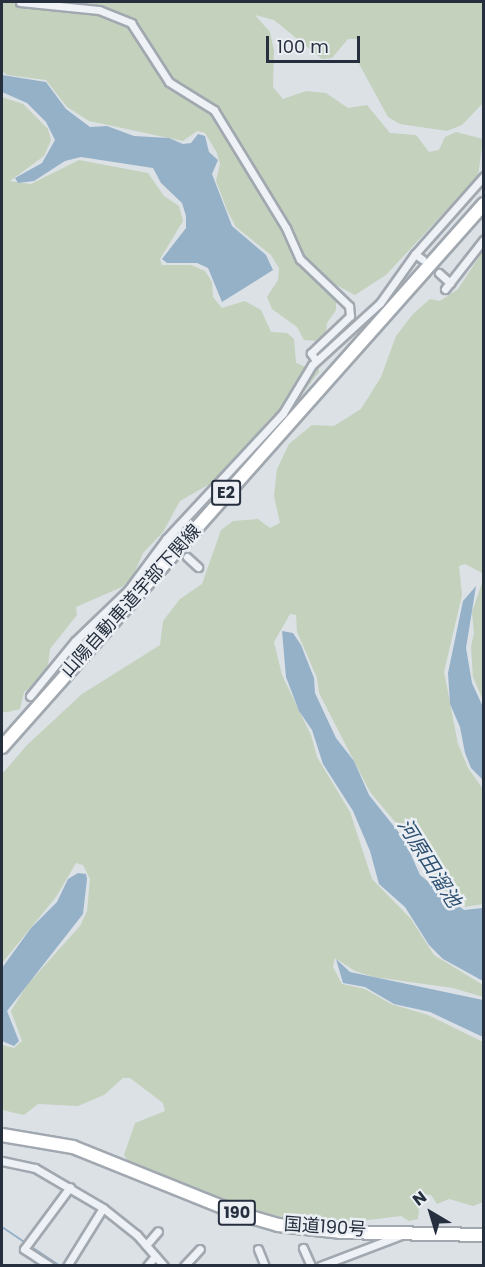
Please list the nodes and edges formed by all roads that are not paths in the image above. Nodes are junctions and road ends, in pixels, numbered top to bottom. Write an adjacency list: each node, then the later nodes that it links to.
1 (20, 2): 8 (street)
2 (483, 176): 5 (street)
3 (483, 205): 12 (highway, 山陽自動車道宇部下関線 / E2)
4 (483, 239): 7 (street)
5 (415, 254): 6 (street); 8 (street)
6 (423, 259)
7 (439, 273)
8 (316, 361): 11 (street)
9 (187, 557): 10 (street)
10 (198, 567)
11 (30, 696)
12 (2, 747)
13 (2, 1136): 17 (highway, 国道190号 / 190)
14 (2, 1161): 15 (street)
15 (70, 1187): 16 (street); 25 (street)
16 (103, 1208): 20 (street); 26 (street)
17 (410, 1231): 19 (highway, 国道190号 / 190); 32 (street)
18 (158, 1232): 20 (street)
19 (483, 1235)
20 (146, 1245): 24 (street)
21 (200, 1248): 29 (street)
22 (303, 1248): 31 (street)
23 (258, 1249): 30 (street)
24 (155, 1256): 27 (street); 28 (street)
25 (50, 1266)
26 (68, 1266)
27 (147, 1266)
28 (164, 1266)
29 (184, 1266)
30 (265, 1266)
31 (311, 1266)
32 (320, 1266)

